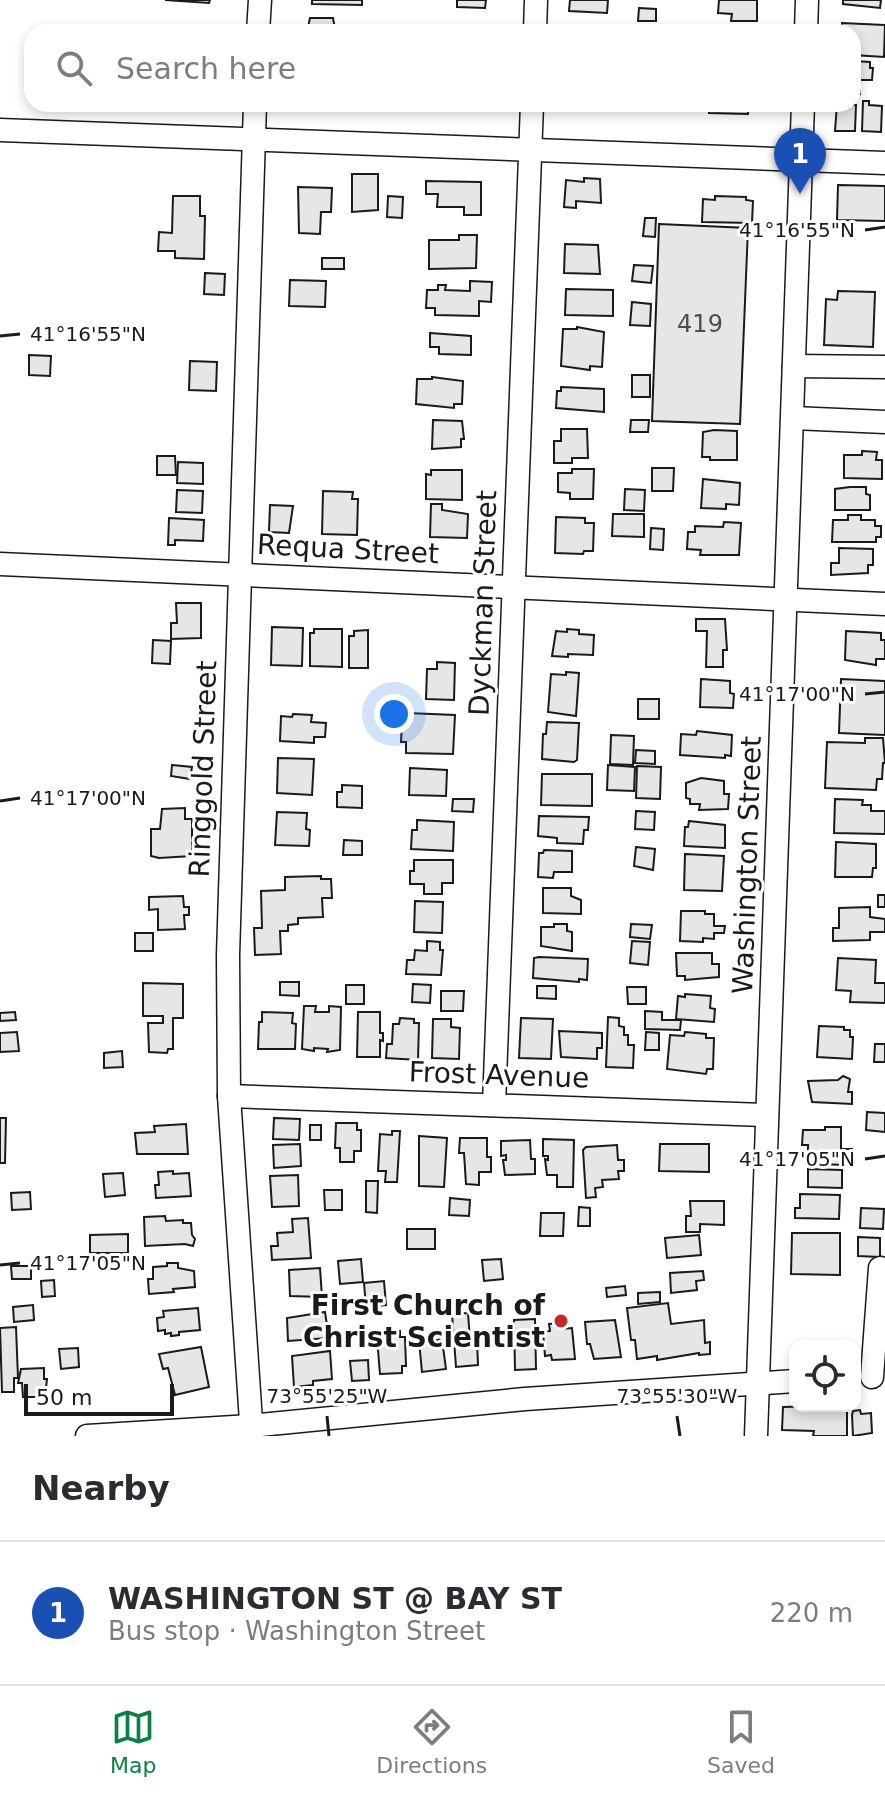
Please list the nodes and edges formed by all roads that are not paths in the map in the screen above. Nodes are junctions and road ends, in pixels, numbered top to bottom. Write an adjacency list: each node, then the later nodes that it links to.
1 (260, 0): 4 (street)
2 (536, 0): 5 (street)
3 (807, 0): 6 (street)
4 (258, 24)
5 (535, 24)
6 (806, 24)
7 (255, 112): 11 (street, Ringgold Street)
8 (532, 112): 12 (street, Dyckman Street)
9 (803, 112): 13 (street, Washington Street)
10 (0, 130): 11 (street)
11 (254, 140): 12 (street); 20 (street, Ringgold Street)
12 (531, 150): 13 (street); 21 (street, Dyckman Street)
13 (801, 159): 14 (street); 15 (street, Washington Street)
14 (885, 163)
15 (794, 366): 16 (street); 17 (street, Washington Street)
16 (885, 367)
17 (793, 418): 18 (street); 22 (street, Washington Street)
18 (885, 422)
19 (0, 564): 20 (street, Requa Street)
20 (239, 574): 21 (street, Requa Street); 24 (street, Ringgold Street)
21 (513, 588): 22 (street, Requa Street); 25 (street, Dyckman Street)
22 (787, 601): 23 (street, Requa Street); 26 (street, Washington Street)
23 (885, 604)
24 (229, 1096): 25 (street, Frost Avenue); 31 (street, Ringgold Street)
25 (494, 1105): 26 (street, Frost Avenue)
26 (767, 1115): 30 (street, Washington Street)
27 (880, 1268): 28 (street)
28 (871, 1377)
29 (789, 1382): 30 (street)
30 (759, 1384): 31 (street); 33 (street, Washington Street)
31 (251, 1431): 32 (street)
32 (87, 1436)
33 (756, 1436)

